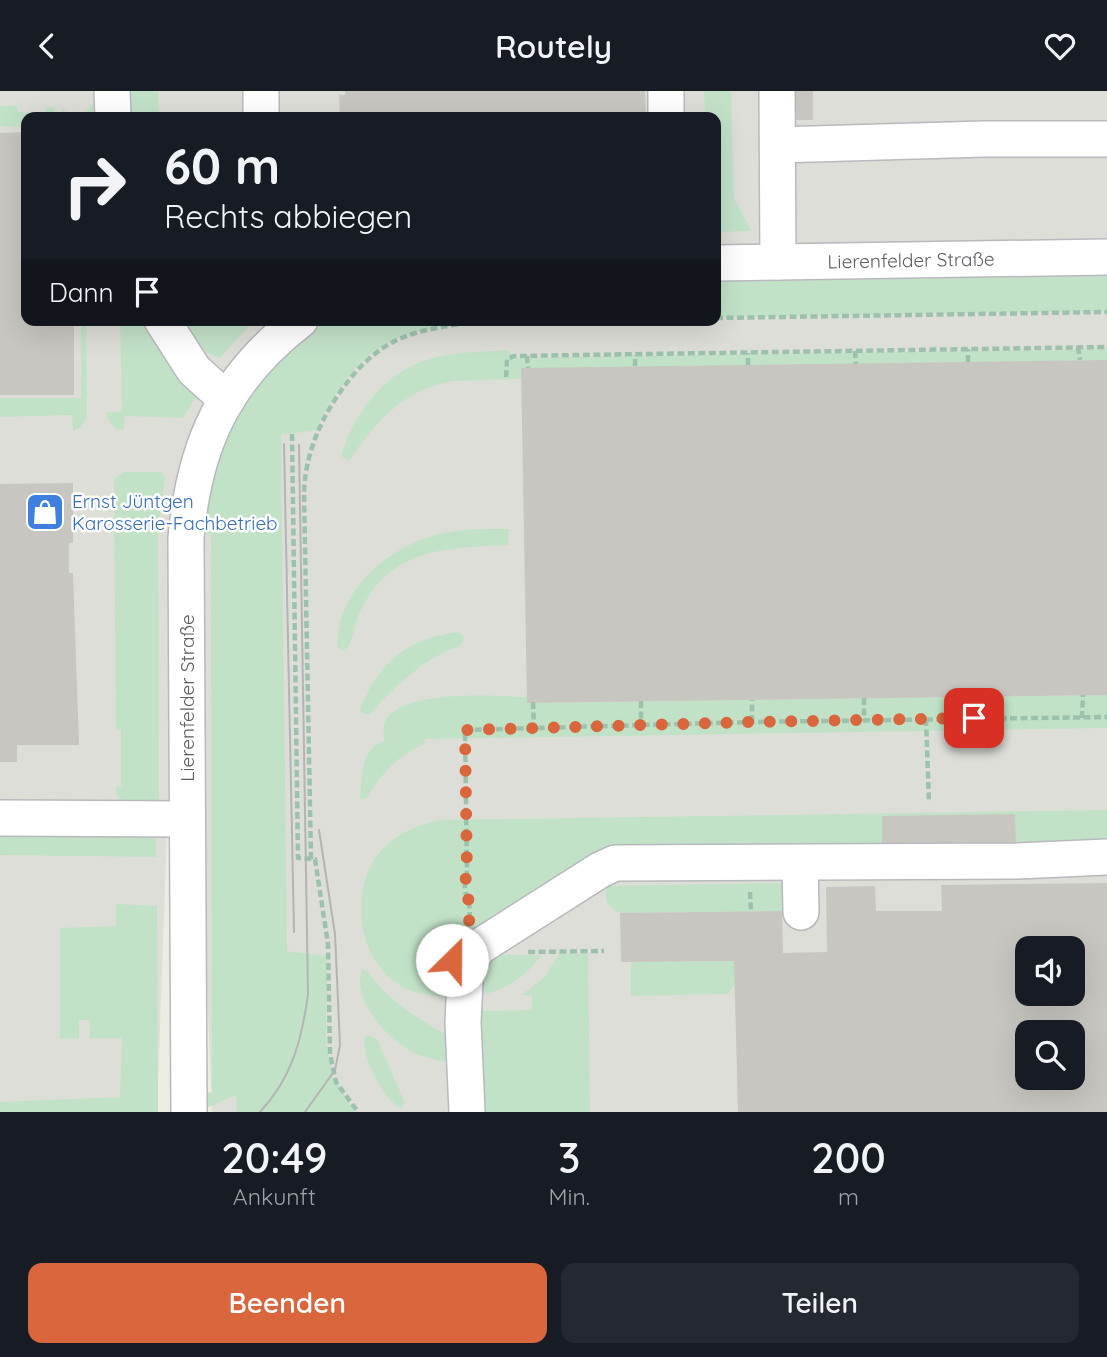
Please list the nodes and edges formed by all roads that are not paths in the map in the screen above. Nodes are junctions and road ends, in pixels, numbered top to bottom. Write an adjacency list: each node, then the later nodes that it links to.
1 (112, 91): 5 (street)
2 (261, 91): 6 (street)
3 (666, 91): 7 (street)
4 (777, 91): 9 (street)
5 (113, 112)
6 (261, 112)
7 (666, 112)
8 (1107, 139): 9 (street)
9 (778, 145): 11 (street)
10 (1107, 257): 11 (street, Lierenfelder Straße)
11 (778, 262): 12 (street, Lierenfelder Straße)
12 (721, 263)
13 (166, 326): 15 (street)
14 (293, 326): 15 (street, Lierenfelder Straße)
15 (227, 400): 17 (street, Lierenfelder Straße)
16 (0, 818): 17 (street)
17 (187, 819): 21 (street, Lierenfelder Straße)
18 (1107, 857): 19 (street)
19 (800, 863): 20 (street); 22 (street)
20 (801, 912)
21 (189, 1112)
22 (467, 1112)

